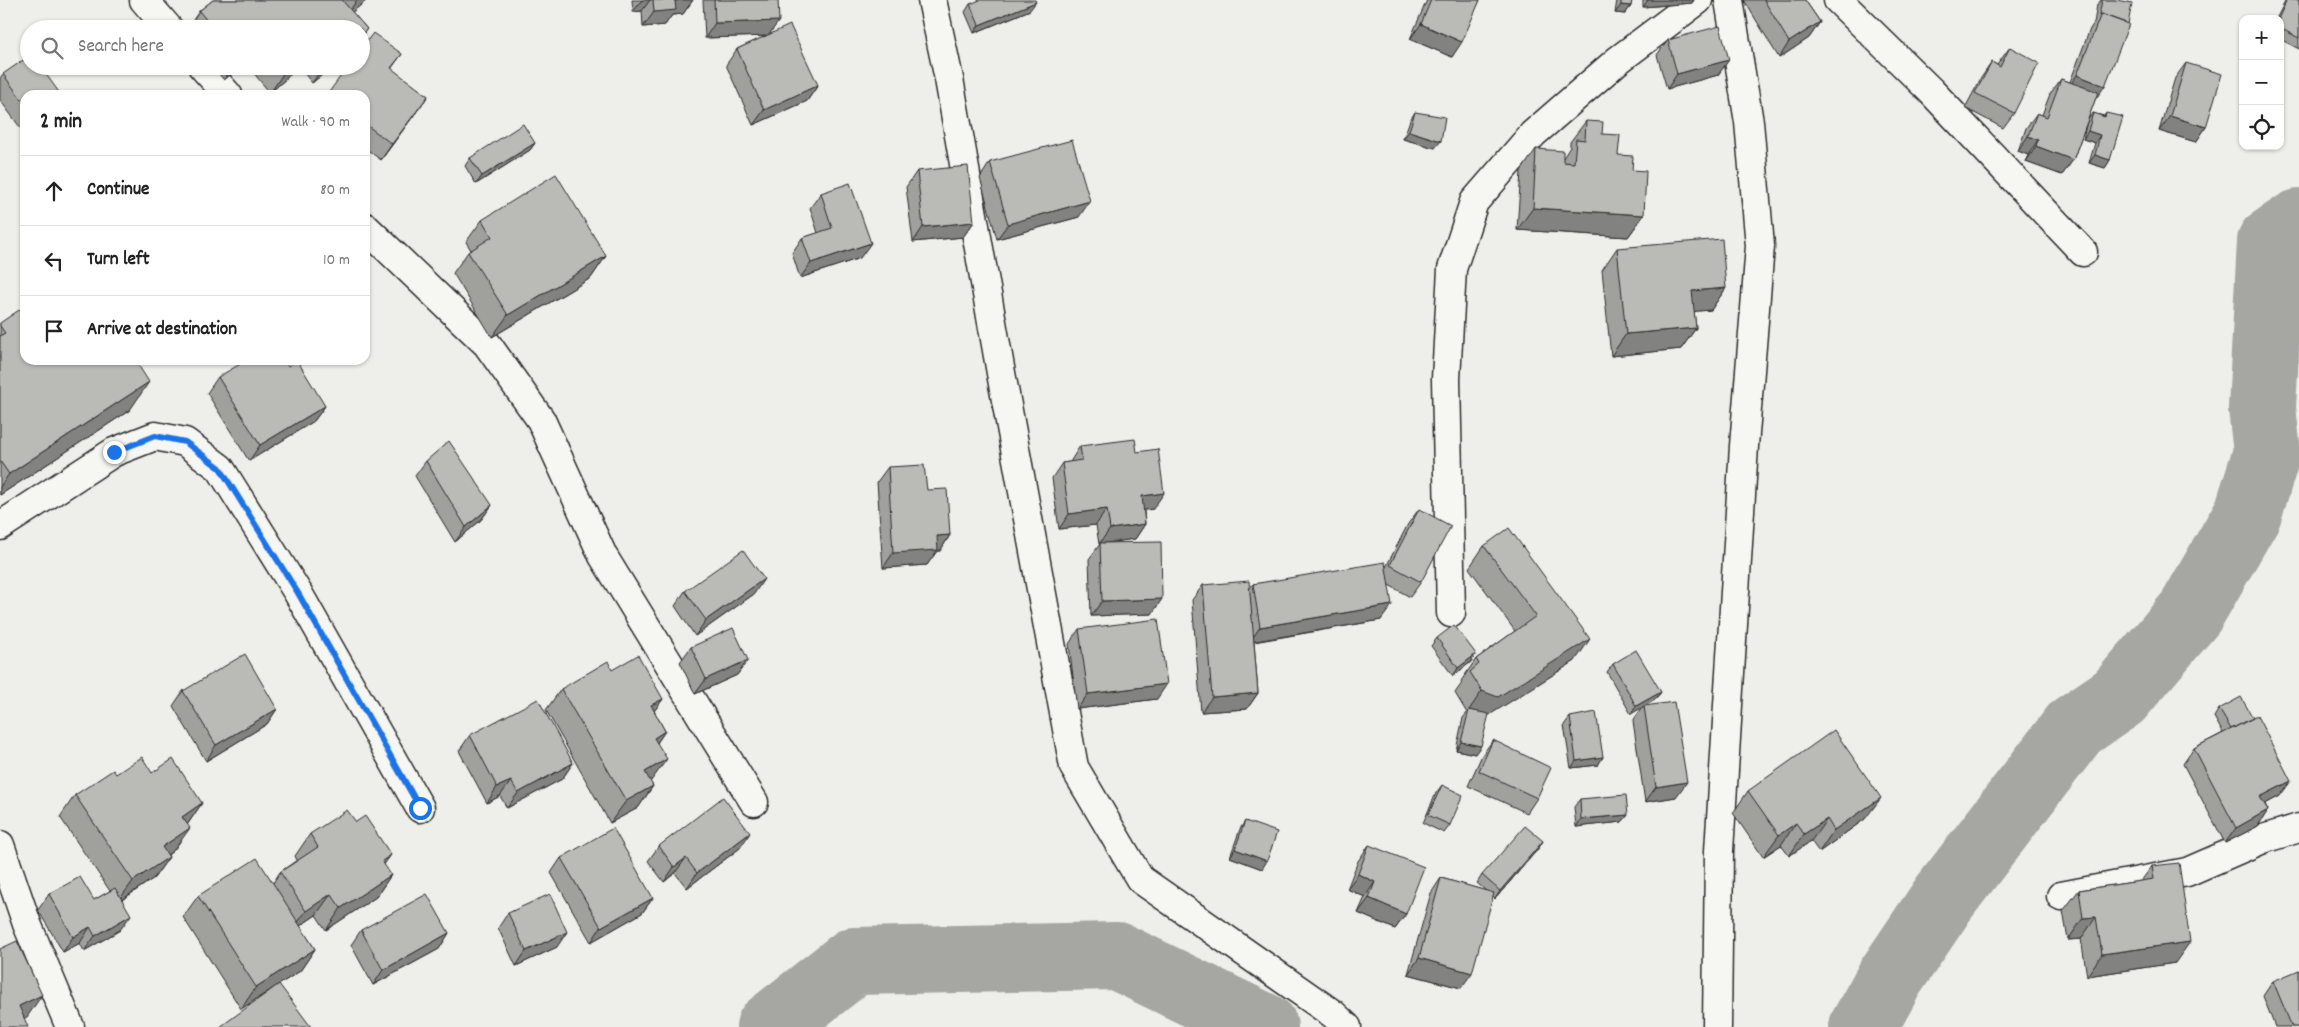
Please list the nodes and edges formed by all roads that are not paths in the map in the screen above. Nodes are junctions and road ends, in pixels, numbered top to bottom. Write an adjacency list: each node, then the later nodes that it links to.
1 (144, 0): 6 (street)
2 (932, 0): 19 (street)
3 (1698, 0): 12 (street)
4 (1728, 0): 20 (street)
5 (1838, 0): 10 (street)
6 (161, 20)
7 (210, 75): 8 (street)
8 (224, 90)
9 (370, 232): 13 (street)
10 (2084, 252)
11 (0, 526): 14 (street)
12 (1452, 613)
13 (754, 802)
14 (420, 808)
15 (2299, 828): 17 (street)
16 (0, 845): 18 (street)
17 (2061, 896)
18 (70, 1027)
19 (1347, 1027)
20 (1717, 1027)

